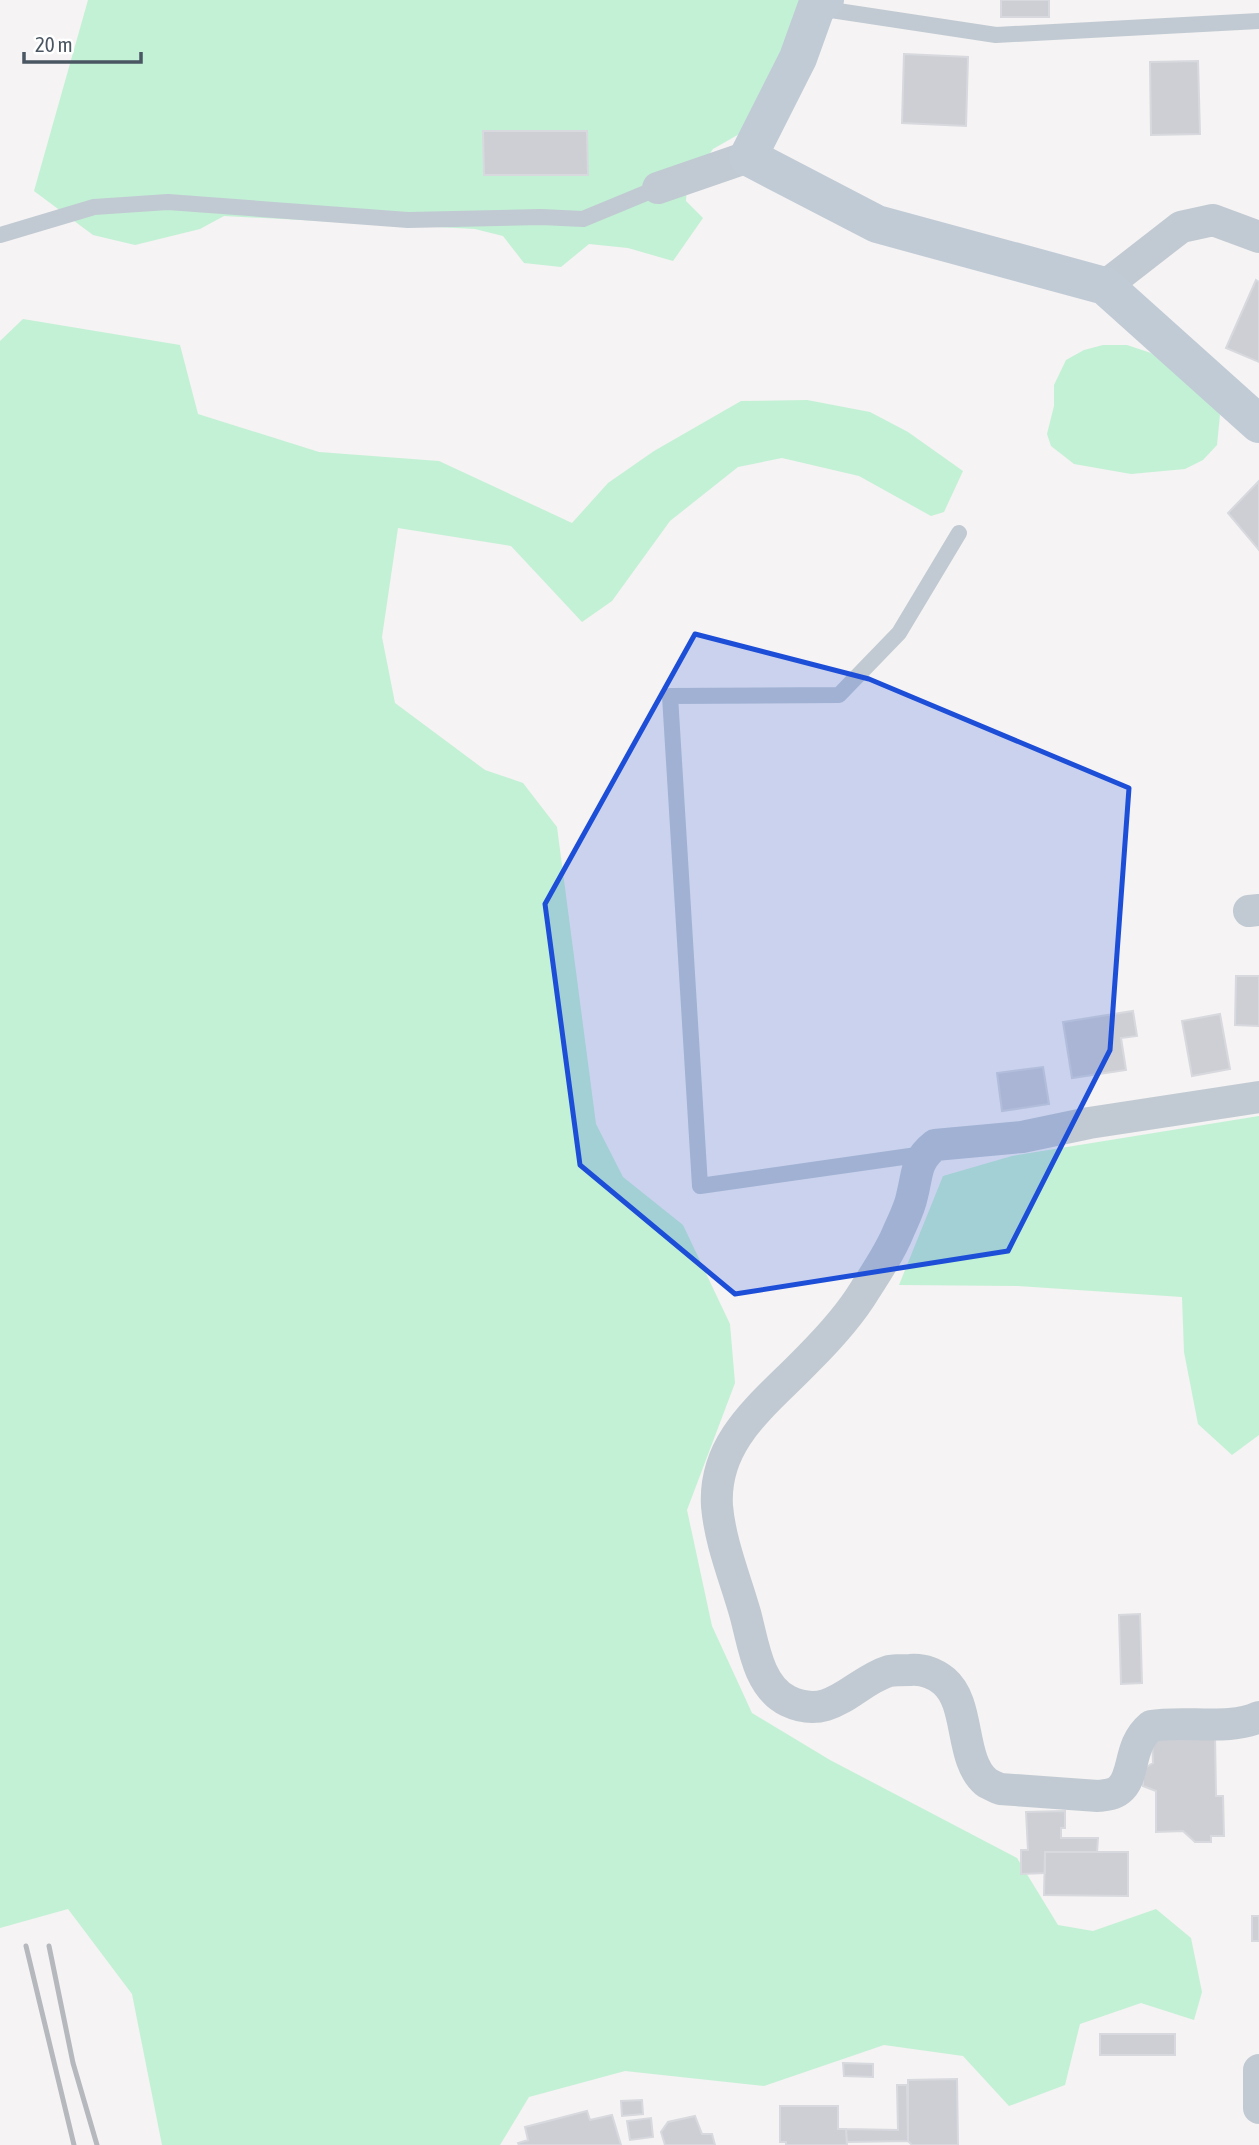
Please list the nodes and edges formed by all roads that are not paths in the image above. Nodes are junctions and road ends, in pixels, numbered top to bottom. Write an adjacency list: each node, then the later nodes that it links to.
1 (821, 4): 2 (lane); 3 (street)
2 (1259, 21)
3 (748, 157): 4 (street); 7 (street)
4 (658, 188): 5 (lane)
5 (0, 235)
6 (1259, 237): 7 (street)
7 (1105, 286): 8 (street)
8 (1259, 424)
9 (959, 533): 11 (lane)
10 (1259, 1097): 11 (street)
11 (924, 1154): 12 (street)
12 (1259, 1717)
13 (1259, 2070): 14 (street)
14 (1259, 2108)

